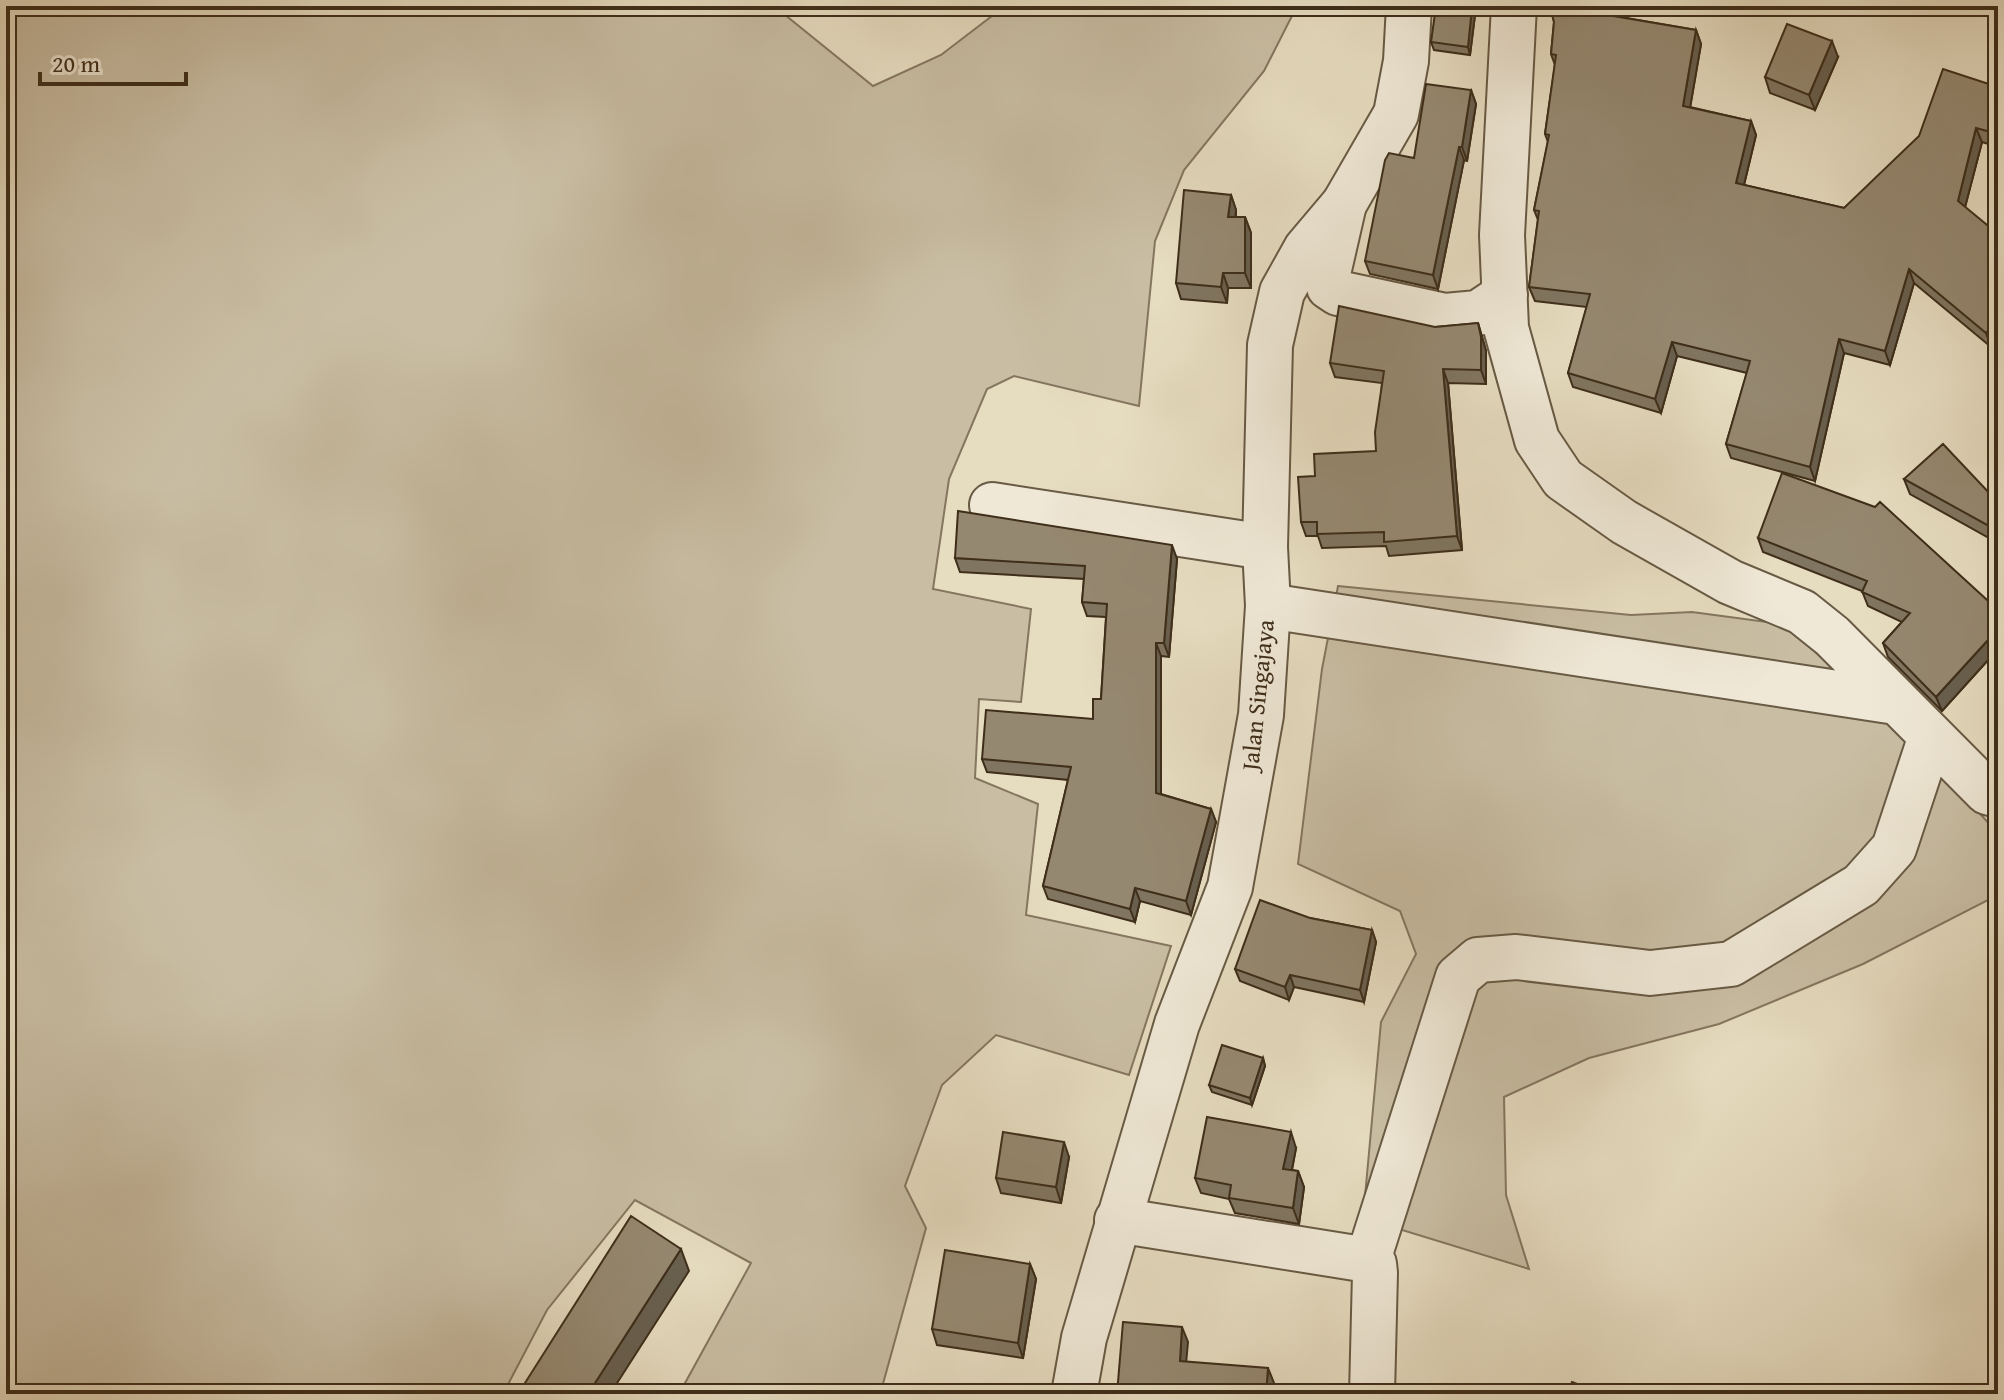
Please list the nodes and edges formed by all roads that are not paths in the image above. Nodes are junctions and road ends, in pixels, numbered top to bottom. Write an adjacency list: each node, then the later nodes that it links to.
1 (1409, 6): 3 (street, Jalan Singajaya)
2 (1514, 6): 4 (street)
3 (1344, 204): 4 (street); 6 (street, Jalan Singajaya)
4 (1505, 295): 8 (street)
5 (992, 505): 6 (street)
6 (1265, 547): 7 (street, Jalan Singajaya)
7 (1268, 606): 8 (street); 11 (street, Jalan Singajaya)
8 (1896, 702): 9 (street)
9 (1931, 736): 10 (street); 12 (street)
10 (1998, 795)
11 (1117, 1220): 12 (street); 13 (street, Jalan Singajaya)
12 (1368, 1260): 14 (street)
13 (1074, 1394)
14 (1372, 1394)

